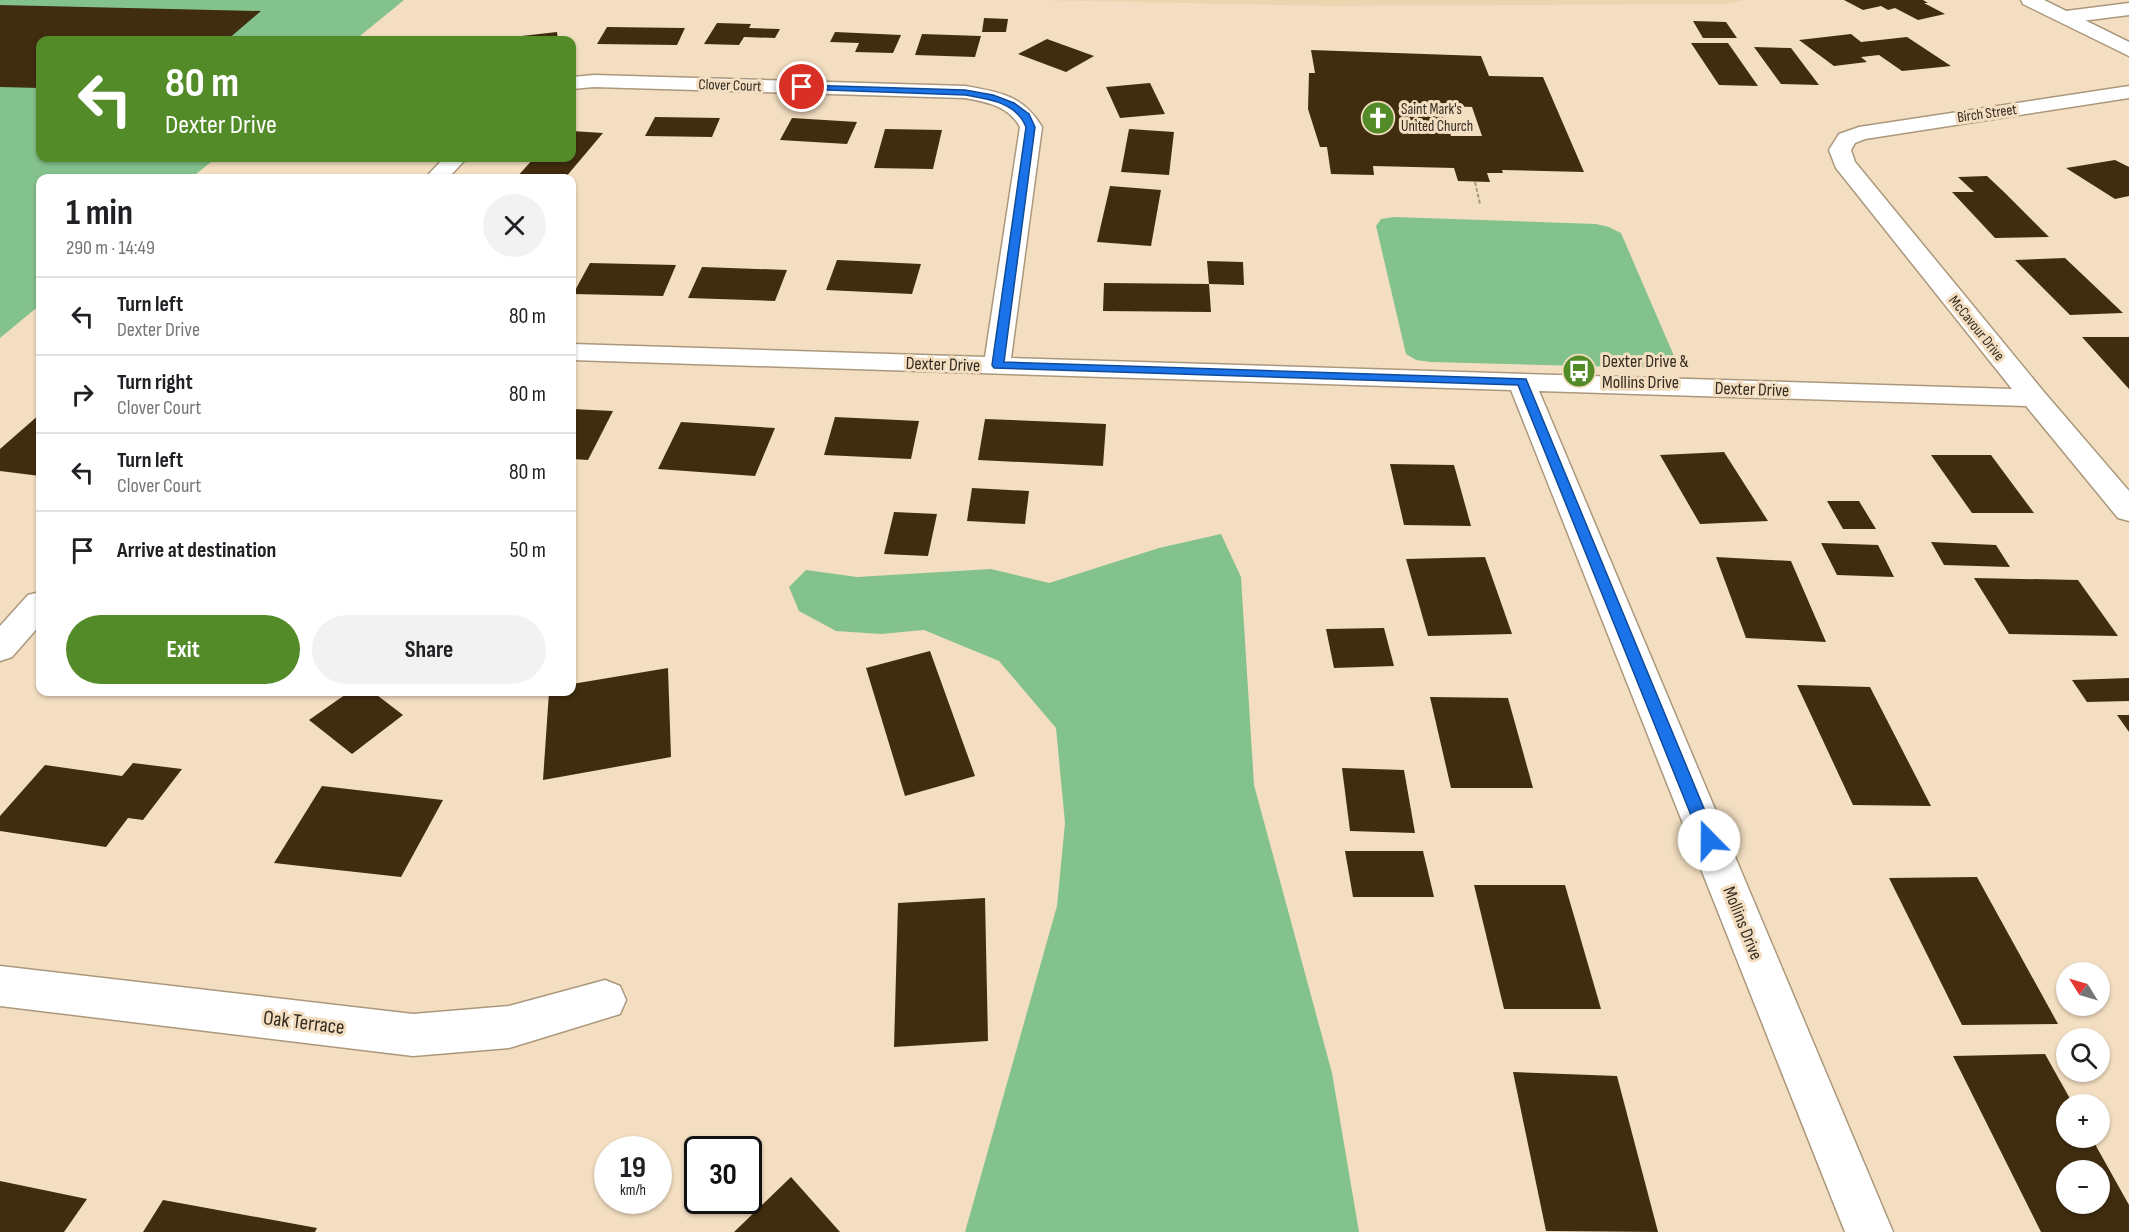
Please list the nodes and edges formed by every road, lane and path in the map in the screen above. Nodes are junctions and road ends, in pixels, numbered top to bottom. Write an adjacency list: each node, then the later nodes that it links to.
1 (2030, 0): 3 (street)
2 (2129, 9): 3 (street)
3 (2066, 17): 4 (street)
4 (2129, 50)
5 (576, 83): 13 (street, Clover Court)
6 (2129, 92): 7 (street, Birch Street)
7 (1847, 139): 15 (street, McCavour Drive)
8 (452, 162): 9 (street)
9 (440, 174)
10 (1474, 182): 11 (path)
11 (1480, 204)
12 (576, 352): 13 (street, Dexter Drive)
13 (998, 365): 14 (street, Dexter Drive)
14 (1522, 382): 15 (street, Dexter Drive); 21 (street, Mollins Drive)
15 (2034, 398): 16 (street, McCavour Drive)
16 (2129, 512)
17 (36, 608): 18 (street)
18 (0, 648)
19 (0, 986): 20 (street, Oak Terrace)
20 (605, 1000)
21 (1869, 1232)

